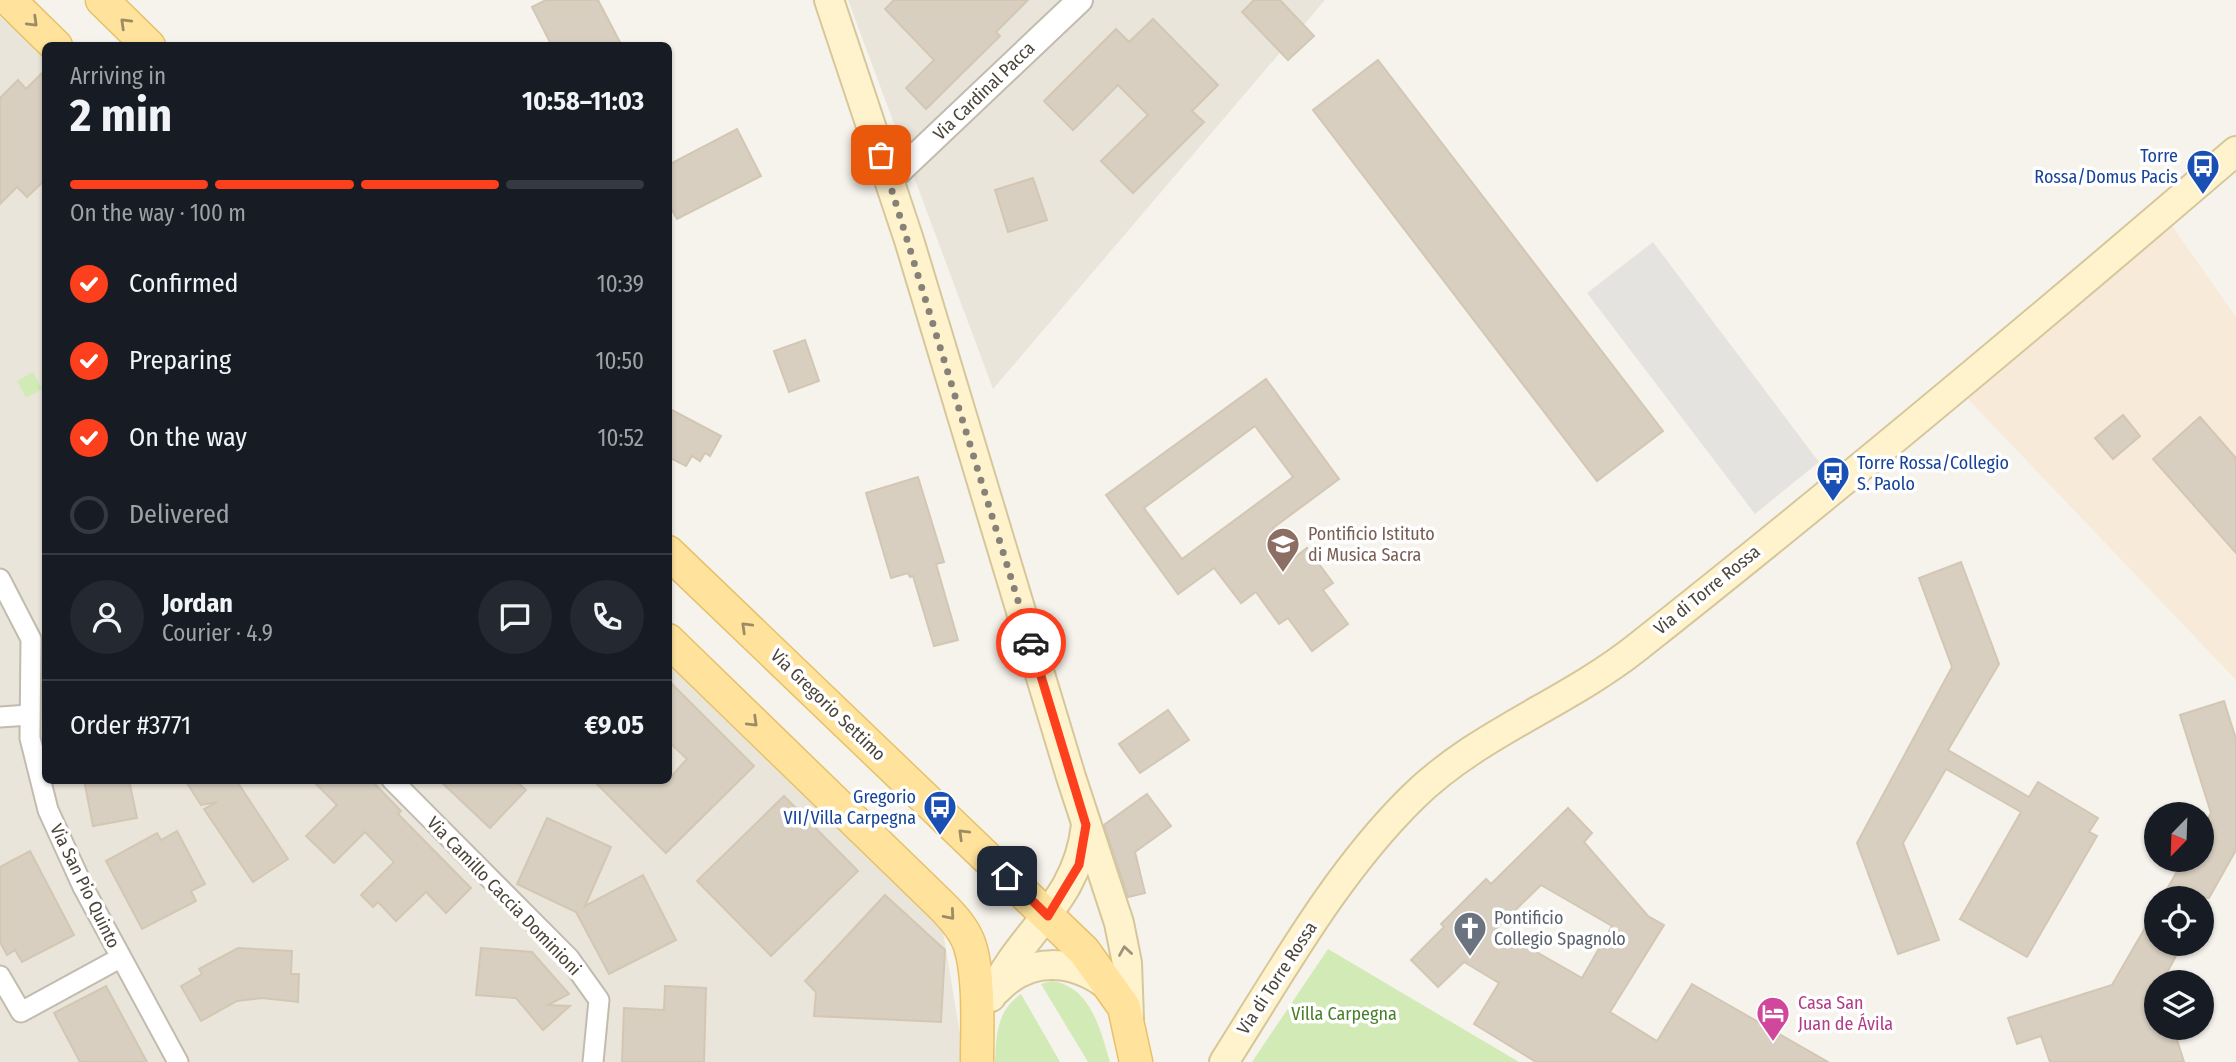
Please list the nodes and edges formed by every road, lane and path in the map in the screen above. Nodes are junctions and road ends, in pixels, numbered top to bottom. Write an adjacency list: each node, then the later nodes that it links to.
1 (9, 0): 5 (main road, one-way to 5)
2 (102, 0): 6 (main road, one-way to 2)
3 (829, 0): 8 (main road)
4 (1080, 0): 8 (street, Via Cardinal Pacca)
5 (52, 42)
6 (145, 42)
7 (2236, 151): 26 (main road, Via di Torre Rossa)
8 (889, 181): 16 (main road)
9 (672, 556): 17 (main road, Via Gregorio Settimo, one-way to 9)
10 (0, 579): 11 (street, Via San Pio Quinto)
11 (38, 643): 13 (street, Via San Pio Quinto)
12 (672, 644): 22 (main road, one-way to 22)
13 (29, 715): 14 (street); 18 (street, Via San Pio Quinto)
14 (0, 717)
15 (397, 784): 24 (street, Via Camillo Caccia Dominioni)
16 (1086, 825): 17 (main road); 21 (main road, one-way to 16)
17 (1048, 916): 20 (main road); 21 (main road, Via Gregorio Settimo)
18 (120, 958): 19 (street); 23 (street, Via San Pio Quinto)
19 (0, 976)
20 (990, 998): 21 (main road); 22 (main road)
21 (1123, 1007): 25 (main road)
22 (977, 1048)
23 (178, 1062)
24 (593, 1062)
25 (1136, 1062)
26 (1224, 1062)

